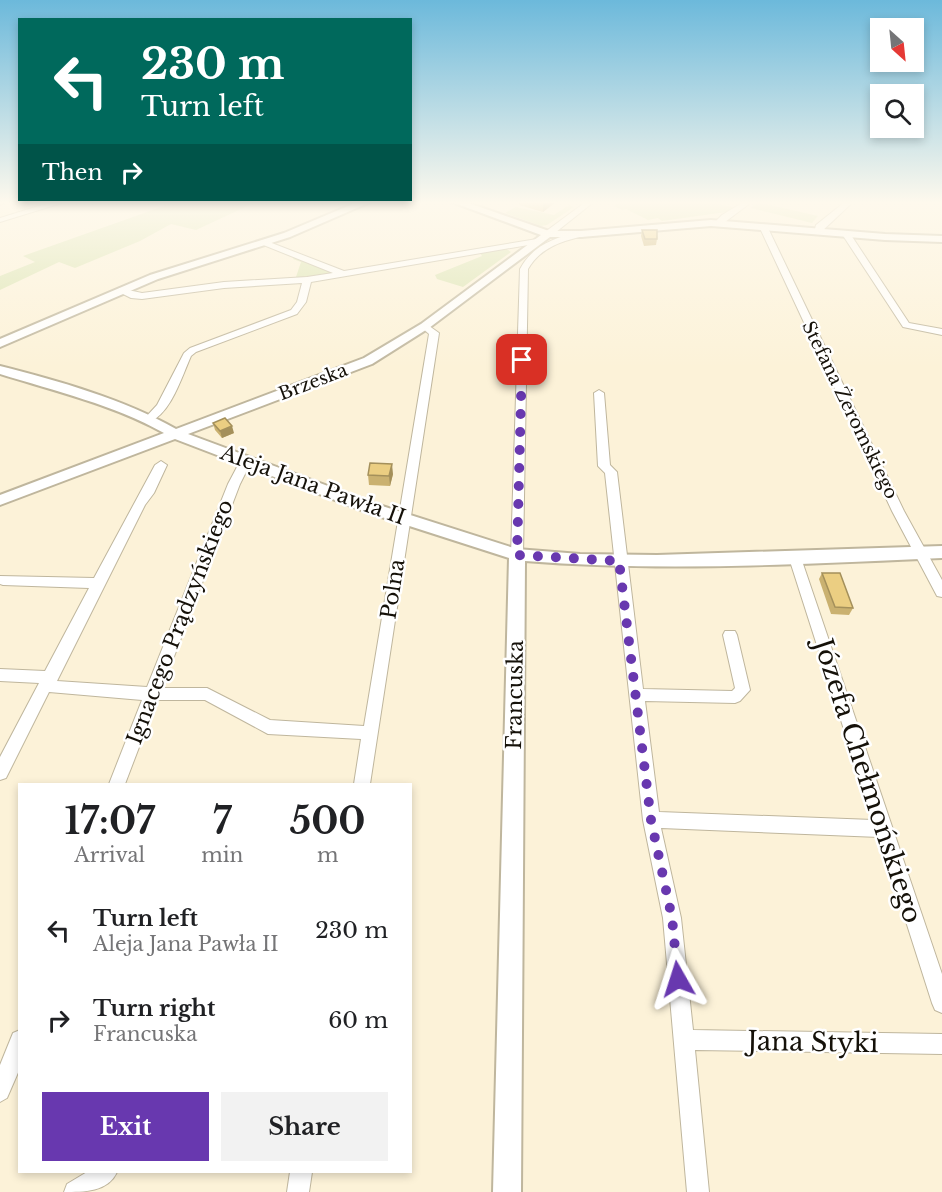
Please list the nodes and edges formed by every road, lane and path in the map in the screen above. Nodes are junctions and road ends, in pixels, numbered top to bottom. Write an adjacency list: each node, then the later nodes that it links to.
1 (215, 257): 10 (street)
2 (300, 257): 8 (street)
3 (439, 257): 8 (street)
4 (517, 257): 11 (street, Brzeska)
5 (533, 257): 23 (street, Francuska)
6 (777, 257): 24 (street, Stefana Żeromskiego)
7 (861, 257): 12 (street)
8 (343, 274): 9 (street)
9 (307, 280): 10 (street); 16 (street)
10 (122, 290): 13 (street)
11 (425, 326): 17 (street, Brzeska); 21 (street, Polna)
12 (942, 332)
13 (0, 343)
14 (0, 368): 16 (street, Aleja Jana Pawła II)
15 (599, 393): 27 (street)
16 (149, 419): 17 (street, Aleja Jana Pawła II)
17 (176, 434): 18 (street, Aleja Jana Pawła II); 20 (street, Brzeska)
18 (249, 462): 21 (street, Aleja Jana Pawła II); 34 (street, Ignacego Prądzyńskiego)
19 (161, 465): 29 (street)
20 (0, 500)
21 (403, 519): 23 (street, Aleja Jana Pawła II); 36 (street, Polna)
22 (942, 552): 24 (street, Aleja Jana Pawła II)
23 (517, 555): 27 (street, Aleja Jana Pawła II); 51 (street, Francuska)
24 (922, 555): 25 (street, Aleja Jana Pawła II); 26 (street, Aleja Jana Pawła II); 30 (street, Stefana Żeromskiego)
25 (795, 558): 27 (street, Aleja Jana Pawła II); 41 (street, Józefa Chełmońskiego)
26 (942, 558)
27 (619, 561): 35 (street)
28 (3, 580): 29 (street)
29 (99, 583): 33 (street)
30 (942, 592)
31 (730, 635): 35 (street)
32 (0, 675): 33 (street)
33 (49, 681): 34 (street); 37 (street)
34 (152, 693): 36 (street); 38 (street, Ignacego Prądzyńskiego)
35 (635, 694): 40 (street)
36 (370, 733): 39 (street, Polna)
37 (0, 773)
38 (117, 783)
39 (362, 783)
40 (651, 820): 41 (street); 43 (street)
41 (884, 829): 42 (street, Józefa Chełmońskiego)
42 (942, 1003)
43 (685, 1040): 44 (street, Jana Styki); 52 (street)
44 (942, 1044)
45 (18, 1045): 46 (street)
46 (0, 1091)
47 (104, 1173): 49 (street)
48 (301, 1173): 50 (street)
49 (75, 1192)
50 (298, 1192)
51 (507, 1192)
52 (698, 1192)

